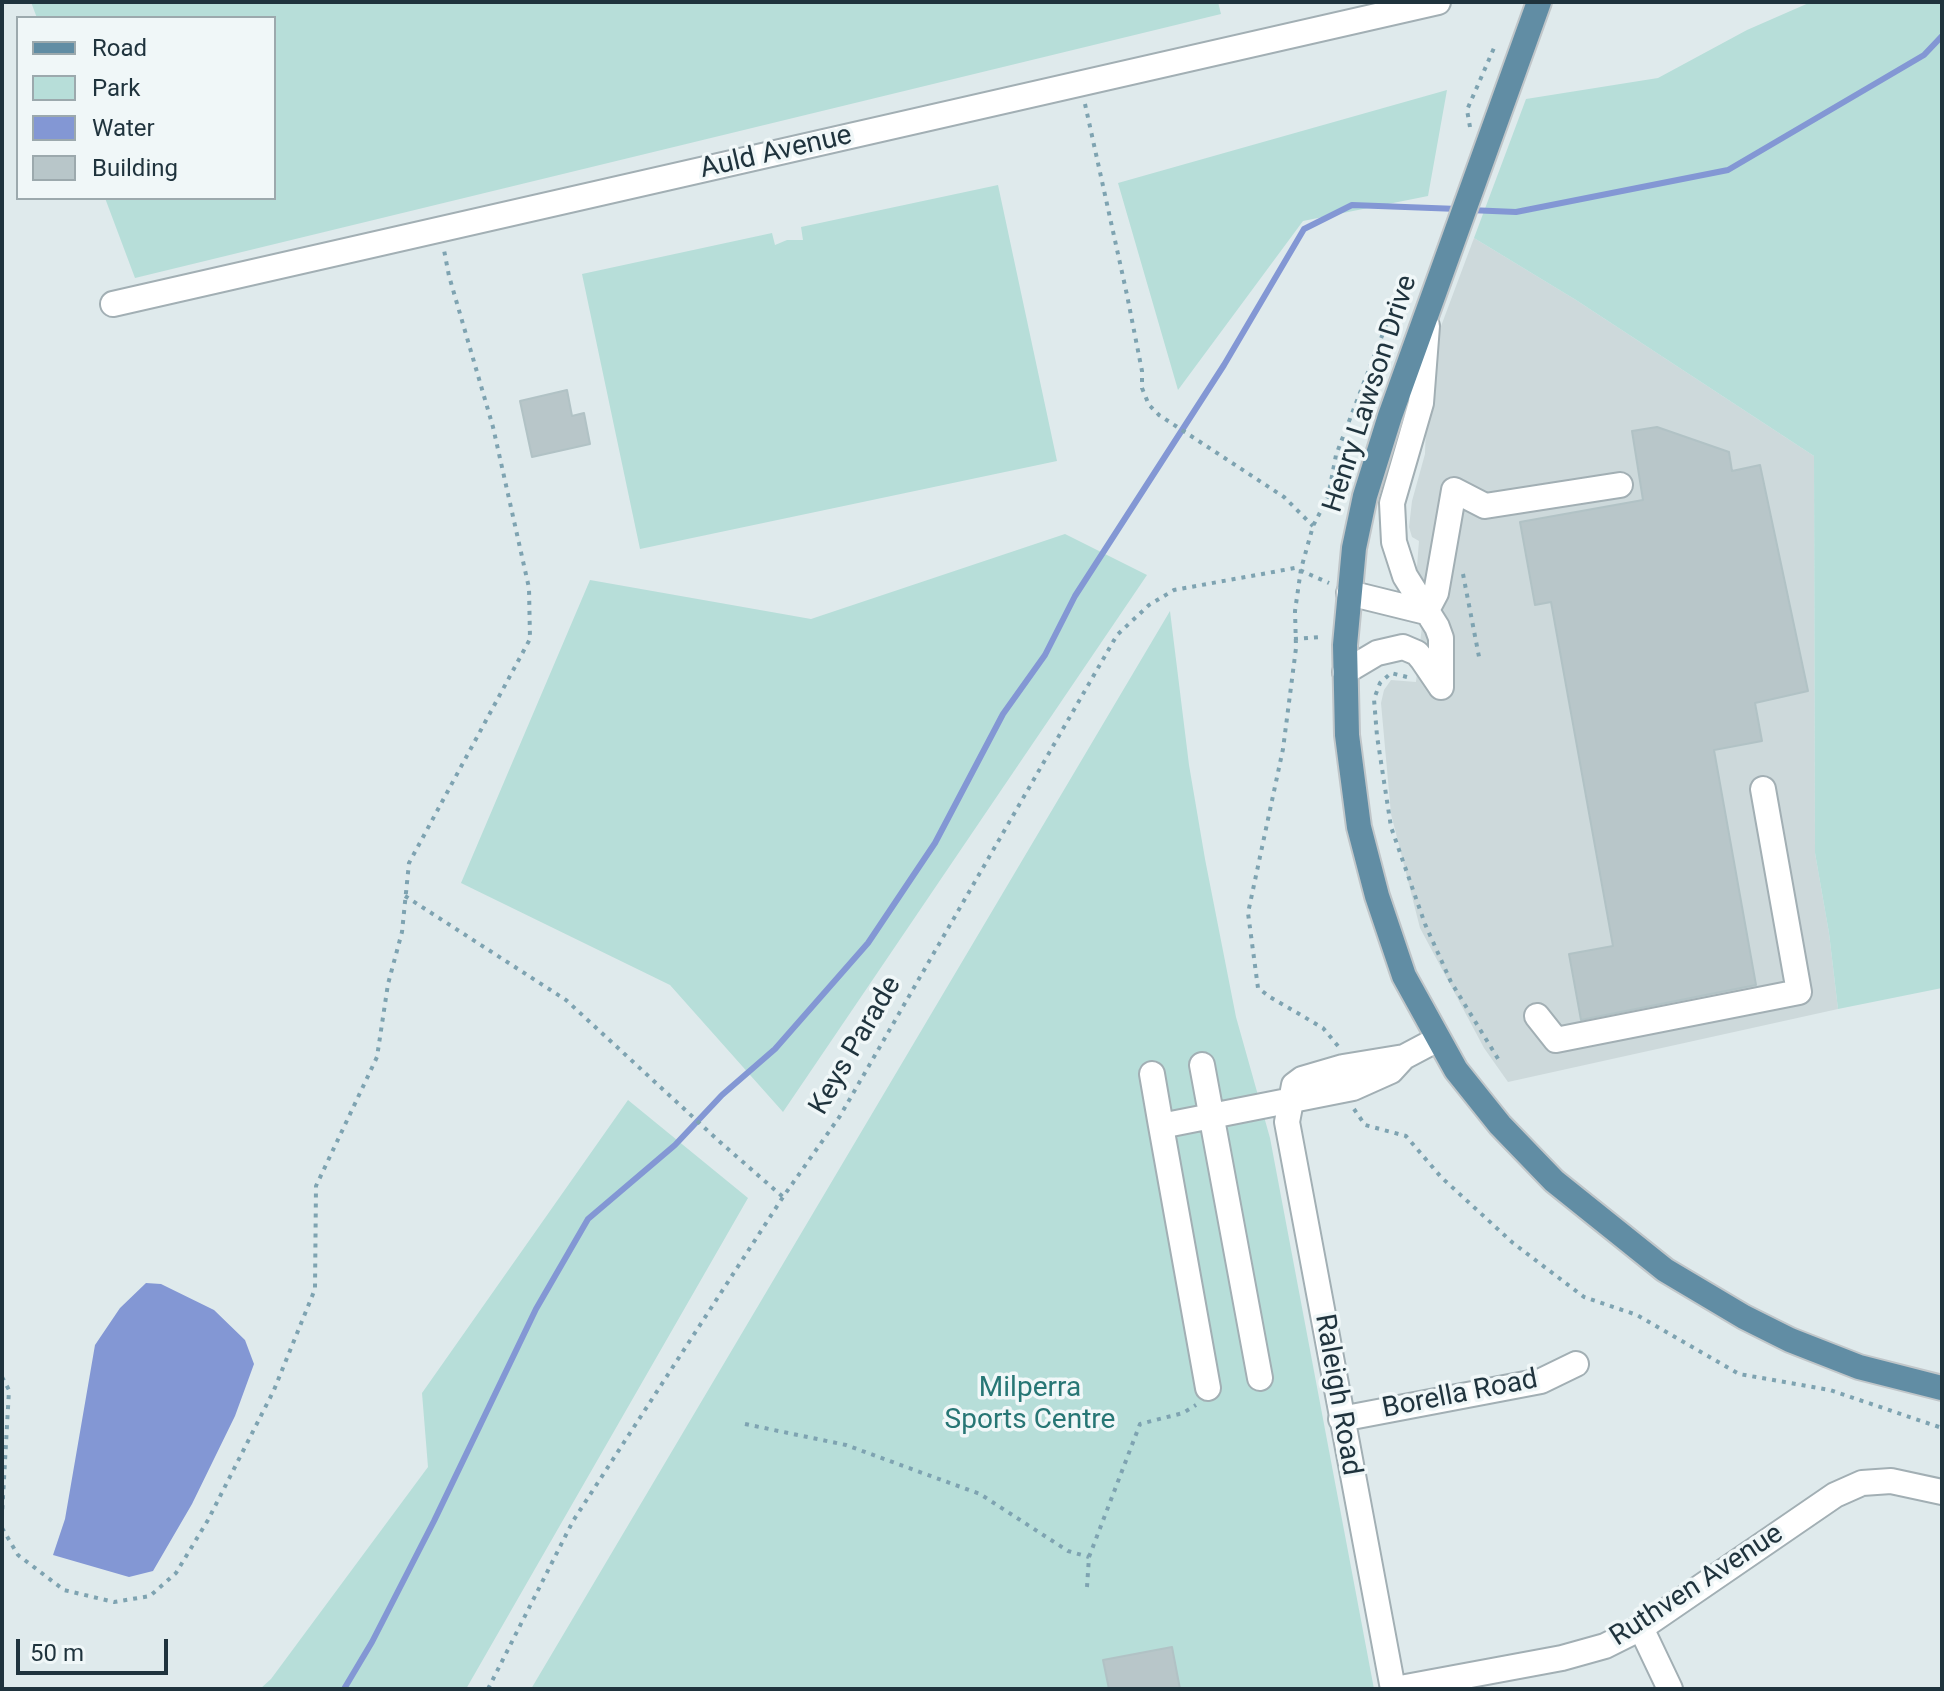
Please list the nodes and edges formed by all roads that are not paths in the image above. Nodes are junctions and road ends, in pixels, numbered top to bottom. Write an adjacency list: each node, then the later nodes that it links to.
1 (1438, 2): 4 (street, Auld Avenue)
2 (1536, 3): 3 (main road, Henry Lawson Drive)
3 (1421, 301): 6 (main road, Henry Lawson Drive); 7 (street)
4 (113, 304)
5 (1620, 485): 7 (street)
6 (1349, 593): 7 (street); 8 (main road, Henry Lawson Drive)
7 (1426, 612): 8 (street)
8 (1345, 672): 11 (main road, Henry Lawson Drive)
9 (1763, 789): 10 (street)
10 (1537, 1016)
11 (1438, 1039): 14 (street); 20 (main road, Henry Lawson Drive)
12 (1202, 1065): 15 (street)
13 (1152, 1074): 16 (street)
14 (1293, 1101): 15 (street); 21 (street, Raleigh Road)
15 (1211, 1115): 16 (street); 18 (street)
16 (1161, 1126): 19 (street)
17 (1576, 1364): 21 (street, Borella Road)
18 (1260, 1378)
19 (1208, 1388)
20 (1942, 1388)
21 (1341, 1419): 24 (street, Raleigh Road)
22 (1942, 1492): 23 (street, Ruthven Avenue)
23 (1641, 1628): 24 (street, Ruthven Avenue); 25 (street)
24 (1394, 1689)
25 (1670, 1689)

